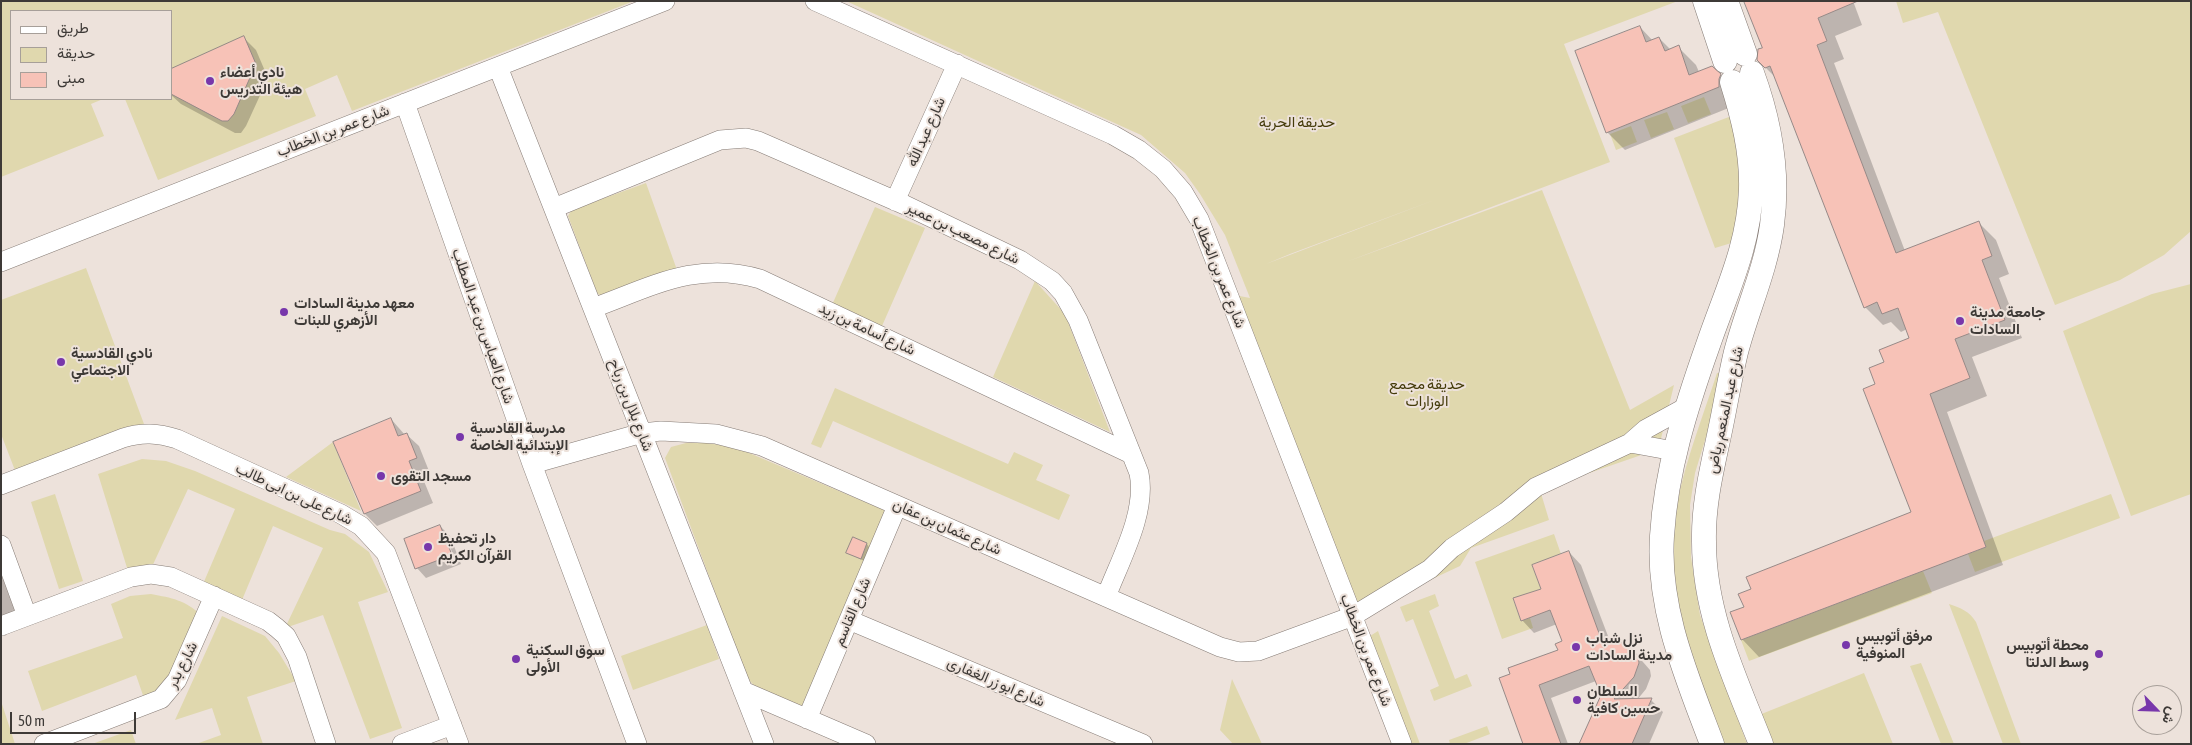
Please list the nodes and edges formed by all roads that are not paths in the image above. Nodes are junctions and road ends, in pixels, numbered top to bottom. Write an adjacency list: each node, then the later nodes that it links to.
1 (665, 1): 6 (street, شارع عمر بن الخطاب)
2 (815, 1): 5 (street, شارع عمر بن الخطاب)
3 (1705, 1): 7 (street, شارع عبد المنعم رياض)
4 (1726, 1): 7 (street, شارع عبد المنعم رياض)
5 (957, 64): 9 (street, شارع عبد الله); 27 (street, شارع عمر بن الخطاب)
6 (498, 67): 8 (street, شارع عمر بن الخطاب); 10 (street, شارع بلال بن رباح)
7 (1739, 67): 13 (street, شارع عبد المنعم رياض); 14 (street, شارع عبد المنعم رياض)
8 (405, 103): 11 (street, شارع عمر بن الخطاب); 20 (street, شارع العباس بن عبد المطلب)
9 (895, 201): 10 (street, شارع مصعب بن عمير); 19 (street, شارع مصعب بن عمير)
10 (554, 208): 12 (street, شارع بلال بن رباح)
11 (1, 262)
12 (593, 308): 16 (street, شارع بلال بن رباح); 19 (street, شارع أسامة بن زيد)
13 (1708, 344): 14 (street); 15 (street, شارع عبد المنعم رياض)
14 (1736, 352): 43 (street, شارع عبد المنعم رياض)
15 (1688, 406): 17 (street, شارع عثمان بن عفان); 18 (street, شارع عبد المنعم رياض)
16 (642, 433): 20 (street, شارع عثمان بن عفان); 22 (street, شارع عثمان بن عفان); 30 (street, شارع بلال بن رباح)
17 (1630, 443): 18 (street); 27 (street, شارع عثمان بن عفان)
18 (1674, 451): 42 (street, شارع عبد المنعم رياض)
19 (1131, 454): 25 (street, شارع مصعب بن عمير)
20 (532, 464): 37 (street, شارع العباس بن عبد المطلب)
21 (2, 482): 32 (street, شارع على بن ابى طالب)
22 (897, 506): 25 (street, شارع عثمان بن عفان); 28 (street, شارع القاسم)
23 (1, 545): 26 (street)
24 (214, 596): 26 (street); 33 (street, شارع بدر); 34 (street)
25 (1106, 597): 27 (street, شارع عثمان بن عفان)
26 (27, 616): 29 (street)
27 (1353, 616): 41 (street, شارع عمر بن الخطاب)
28 (849, 620): 31 (street, شارع القاسم); 40 (street, شارع ابو زر الغفارى)
29 (1, 626)
30 (743, 691): 31 (street); 38 (street, شارع بلال بن رباح)
31 (807, 719): 39 (street)
32 (452, 725): 35 (street); 36 (street, شارع على بن ابى طالب)
33 (44, 744)
34 (326, 744)
35 (402, 744)
36 (459, 744)
37 (637, 744)
38 (764, 744)
39 (866, 744)
40 (1143, 744)
41 (1402, 744)
42 (1712, 744)
43 (1761, 744)

